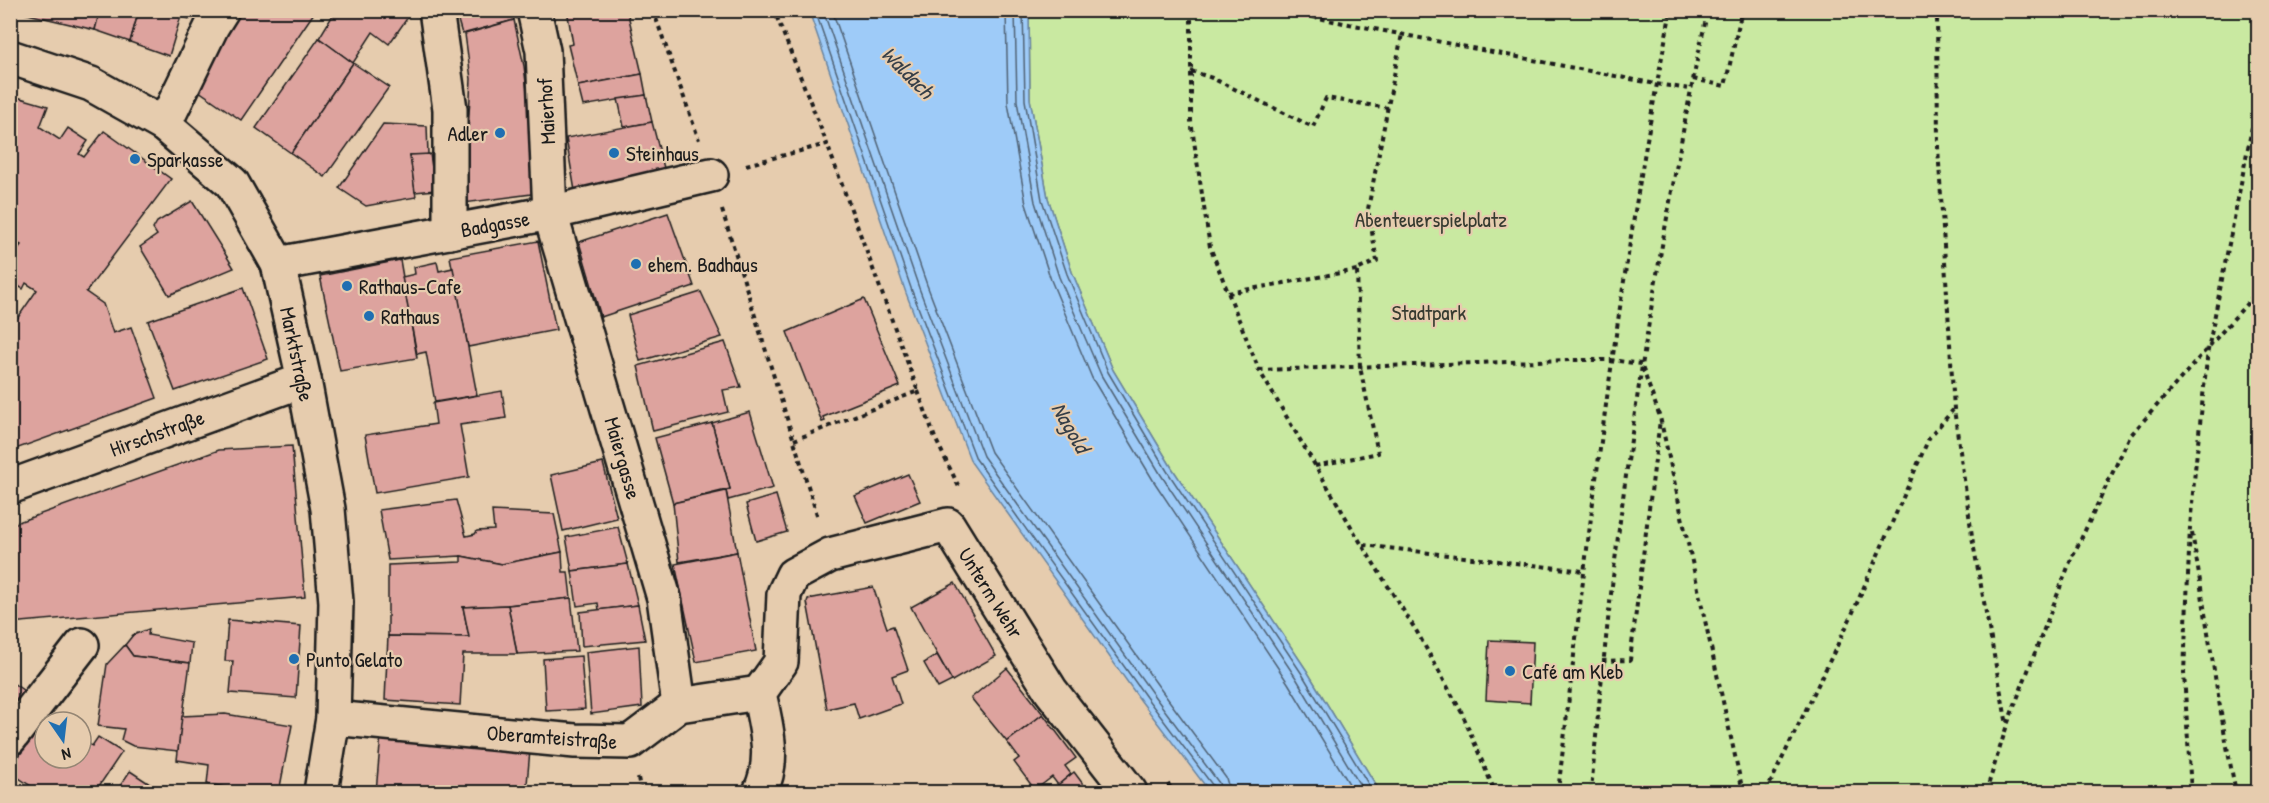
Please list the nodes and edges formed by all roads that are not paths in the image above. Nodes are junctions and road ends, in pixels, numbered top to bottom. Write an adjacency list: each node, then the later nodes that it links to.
1 (534, 10): 7 (street, Maierhof)
2 (215, 16): 5 (street)
3 (437, 17): 8 (street)
4 (10, 57): 5 (street, Marktstraße)
5 (164, 125): 9 (street, Marktstraße)
6 (711, 175): 7 (street, Badgasse)
7 (550, 213): 8 (street, Badgasse); 14 (street, Maiergasse)
8 (450, 232): 9 (street, Badgasse)
9 (278, 264): 10 (street, Marktstraße)
10 (304, 380): 11 (street, Hirschstraße); 15 (street, Marktstraße)
11 (10, 487)
12 (82, 645): 16 (street)
13 (759, 693): 14 (street, Oberamteistraße); 18 (street); 19 (street, Unterm Wehr)
14 (679, 705): 15 (street, Oberamteistraße)
15 (333, 718): 17 (street, Marktstraße)
16 (10, 738)
17 (321, 792)
18 (760, 792)
19 (1130, 792)

